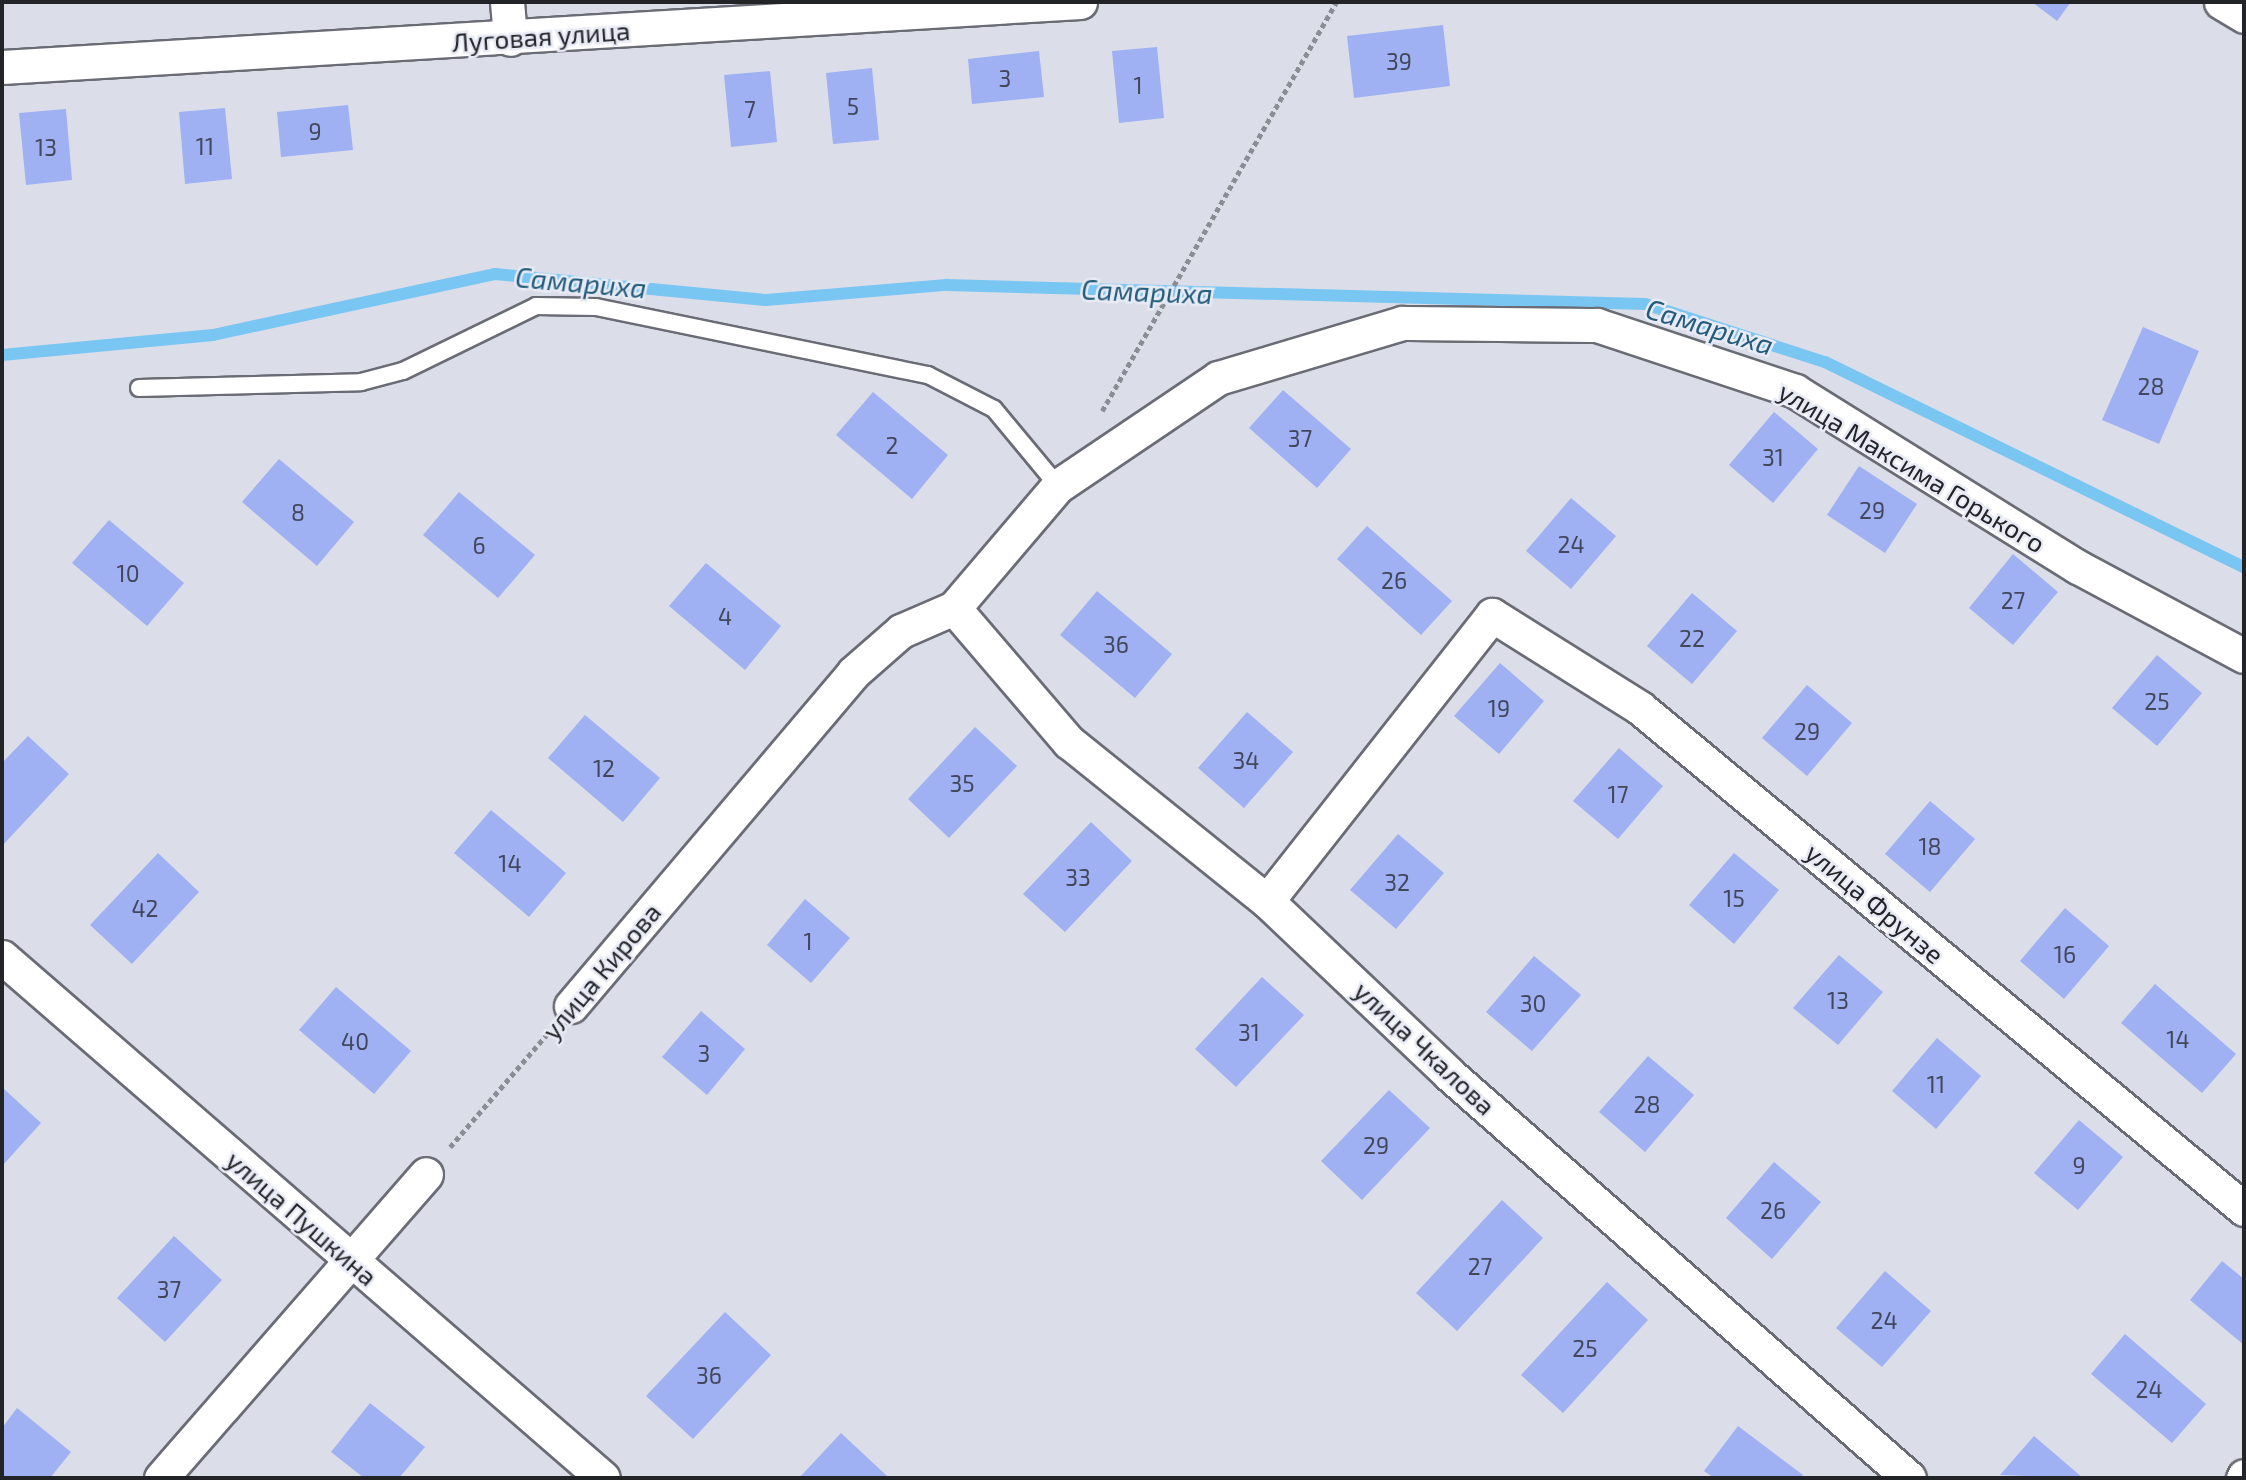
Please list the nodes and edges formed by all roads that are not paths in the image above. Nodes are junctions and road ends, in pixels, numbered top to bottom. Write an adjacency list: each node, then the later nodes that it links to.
1 (507, 2): 5 (street)
2 (1080, 2): 5 (street, Луговая улица)
3 (2221, 2): 4 (street)
4 (2244, 16)
5 (510, 39): 6 (street, Луговая улица)
6 (2, 67)
7 (139, 388): 8 (lane)
8 (1058, 486): 9 (street, улица Кирова); 10 (street, улица Максима Горького)
9 (954, 608): 11 (street, улица Чкалова); 13 (street, улица Кирова)
10 (2244, 656)
11 (1267, 901): 15 (street, улица Фрунзе); 19 (street, улица Чкалова)
12 (2, 957): 16 (street, улица Пушкина)
13 (571, 1006)
14 (426, 1174): 16 (street)
15 (2244, 1209)
16 (352, 1261): 17 (street); 18 (street, улица Пушкина)
17 (161, 1478)
18 (603, 1478)
19 (1909, 1478)

